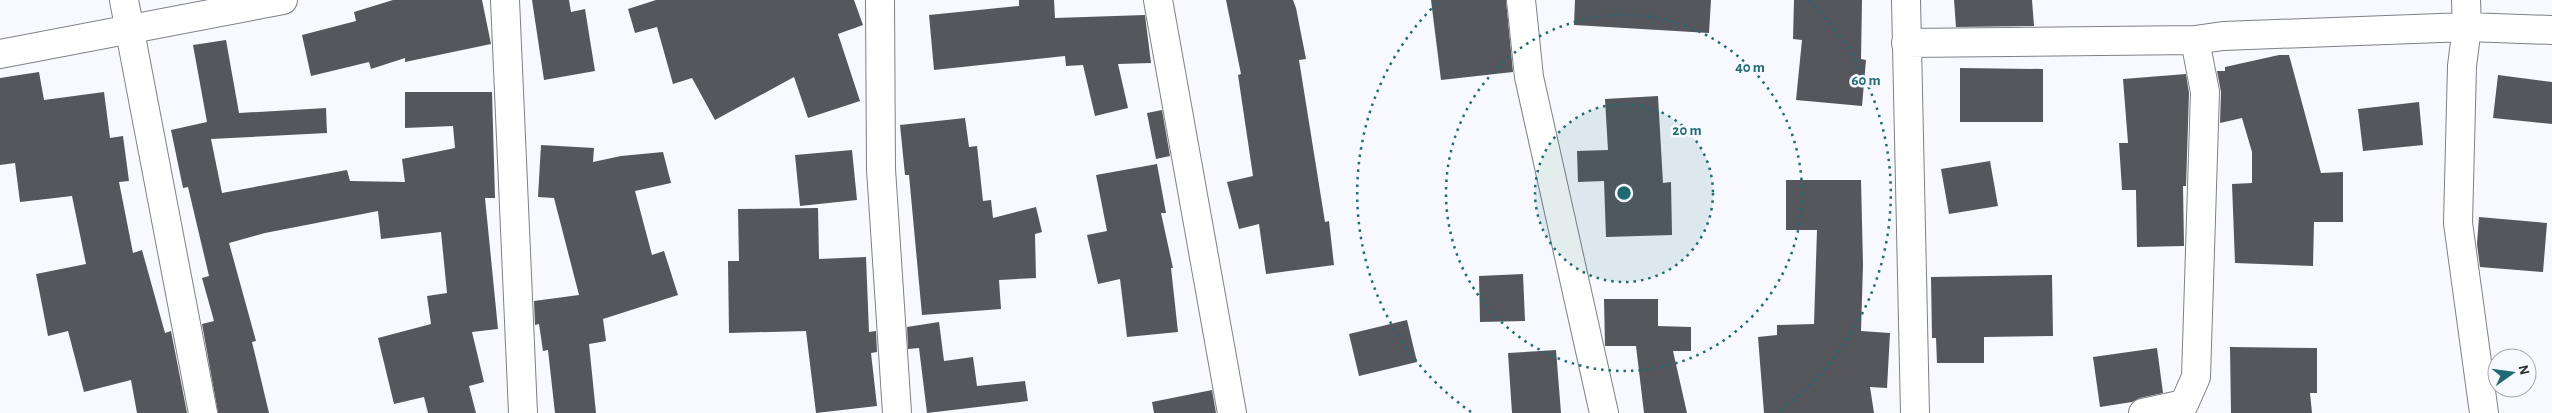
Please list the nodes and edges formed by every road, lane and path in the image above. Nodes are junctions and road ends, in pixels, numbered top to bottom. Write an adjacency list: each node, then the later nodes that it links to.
1 (124, 0): 9 (street)
2 (283, 0): 9 (street)
3 (505, 0): 15 (street)
4 (880, 0): 16 (street)
5 (1158, 0): 17 (street)
6 (1521, 0): 18 (street)
7 (1906, 0): 12 (street)
8 (2466, 13): 10 (street); 11 (street); 21 (street)
9 (129, 30): 13 (street); 14 (street)
10 (2552, 30)
11 (2195, 40): 12 (street); 20 (street)
12 (1906, 43): 19 (street)
13 (0, 54)
14 (202, 413)
15 (523, 413)
16 (897, 413)
17 (1232, 413)
18 (1604, 413)
19 (1915, 413)
20 (2144, 413)
21 (2484, 413)

